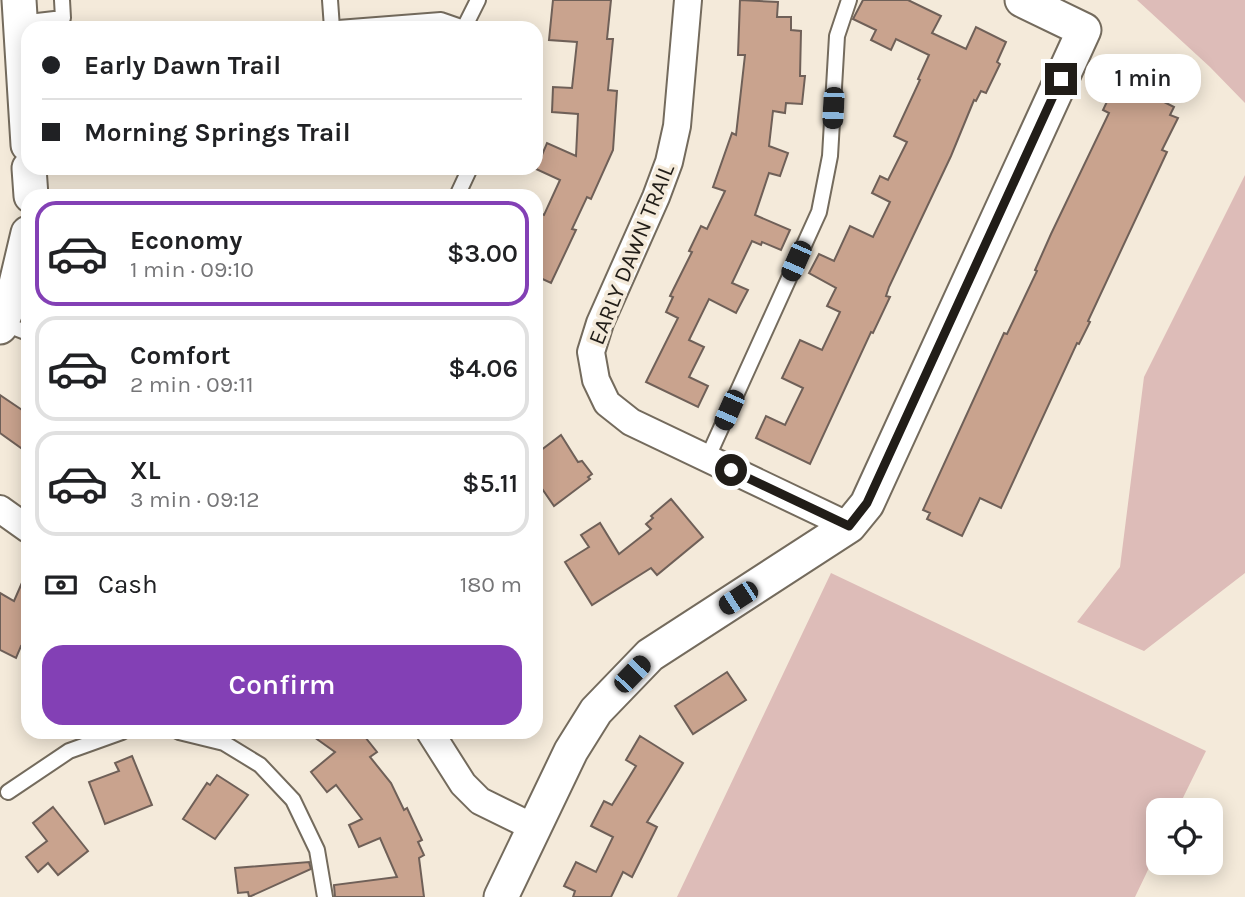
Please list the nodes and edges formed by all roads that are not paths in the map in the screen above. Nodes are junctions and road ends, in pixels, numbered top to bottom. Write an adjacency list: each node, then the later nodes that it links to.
1 (62, 0): 7 (lane)
2 (330, 0): 8 (lane)
3 (478, 0): 9 (lane)
4 (688, 0): 12 (street, EARLY DAWN TRAIL)
5 (849, 0): 12 (lane)
6 (1022, 0): 15 (street)
7 (59, 21)
8 (332, 21)
9 (468, 21)
10 (21, 263): 11 (street)
11 (10, 328)
12 (707, 459): 15 (street, EARLY DAWN TRAIL)
13 (0, 509): 14 (street)
14 (21, 524)
15 (849, 526): 20 (street)
16 (102, 739): 19 (lane)
17 (208, 739): 21 (lane)
18 (434, 739): 20 (street)
19 (3, 791)
20 (533, 827): 22 (street)
21 (325, 897)
22 (500, 897)

